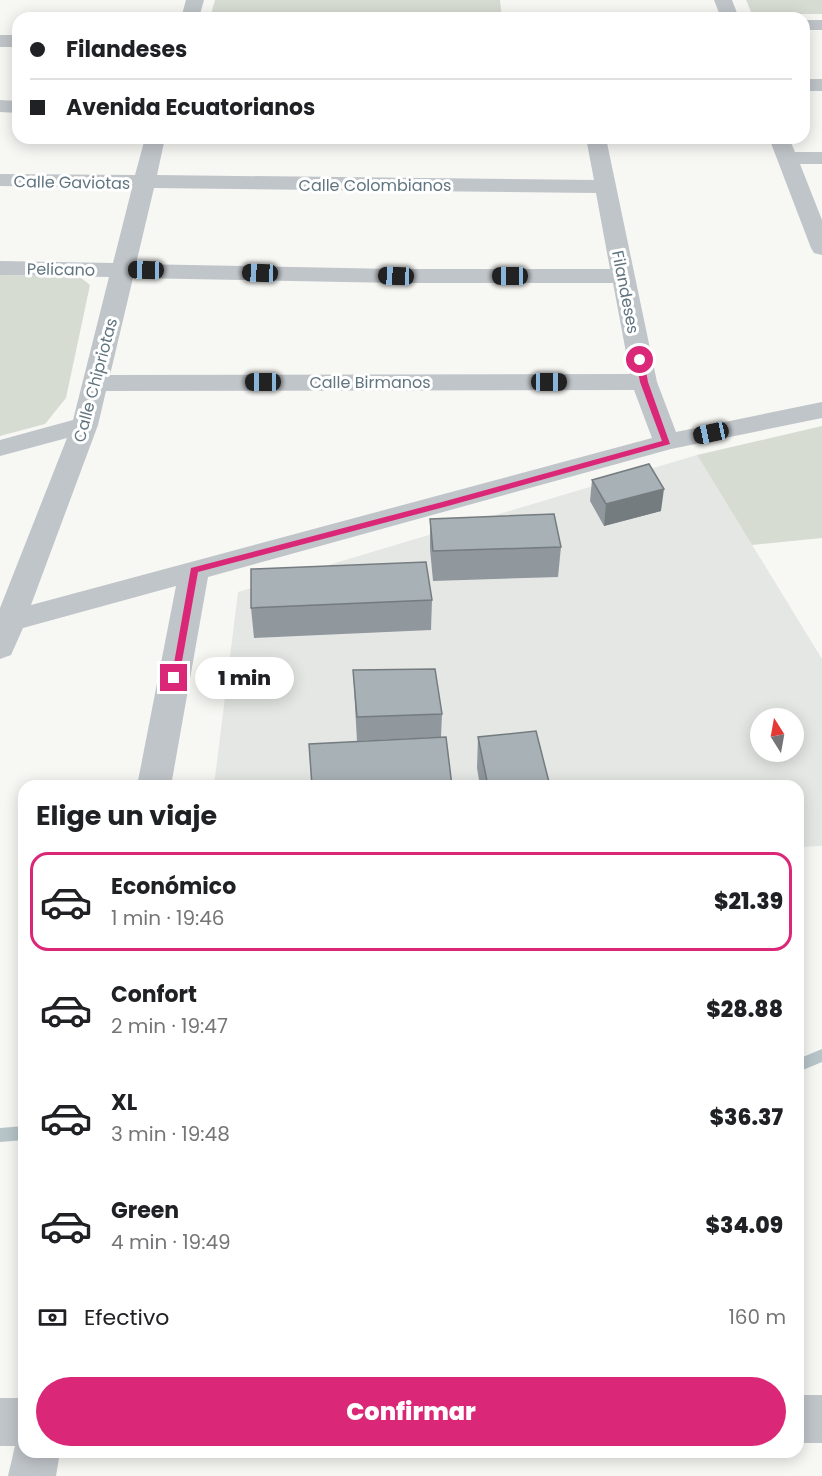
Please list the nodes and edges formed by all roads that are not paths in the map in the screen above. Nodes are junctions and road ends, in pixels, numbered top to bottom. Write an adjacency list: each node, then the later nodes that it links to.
1 (154, 144): 7 (street, Calle Chipriotas)
2 (597, 144): 8 (street, Filandeses)
3 (782, 144): 4 (street)
4 (788, 158): 5 (street); 9 (street)
5 (822, 158)
6 (0, 180): 7 (street, Calle Gaviotas)
7 (144, 183): 8 (street, Calle Colombianos); 11 (street, Calle Chipriotas)
8 (606, 187): 12 (street, Filandeses)
9 (821, 245)
10 (0, 268): 11 (street, Pelicano)
11 (123, 270): 12 (street, Pelicano); 14 (street, Calle Chipriotas)
12 (623, 276): 13 (street, Filandeses)
13 (644, 382): 14 (street, Calle Birmanos); 17 (street, Filandeses)
14 (96, 383): 16 (street, Calle Chipriotas)
15 (822, 410): 17 (street)
16 (86, 425): 18 (street); 20 (street, Calle Chipriotas)
17 (667, 442): 19 (street)
18 (0, 448)
19 (194, 570): 20 (street); 22 (street)
20 (6, 622): 21 (street, Calle Chipriotas)
21 (0, 648)
22 (155, 780)
23 (804, 1419): 24 (street)
24 (822, 1419)
25 (0, 1422): 26 (street)
26 (18, 1422)
27 (35, 1458): 28 (street)
28 (32, 1476)

